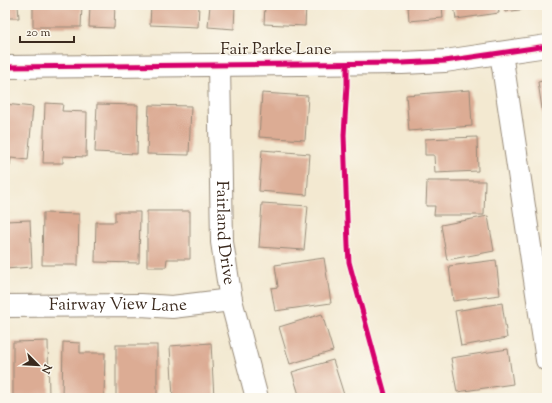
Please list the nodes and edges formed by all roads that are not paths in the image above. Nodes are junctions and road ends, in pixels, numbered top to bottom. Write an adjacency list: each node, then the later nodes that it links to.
1 (547, 46): 2 (street, Fair Parke Lane)
2 (501, 53): 3 (street, Fair Parke Lane); 5 (street)
3 (219, 65): 4 (street, Fair Parke Lane); 6 (street, Fairland Drive)
4 (5, 67)
5 (541, 275): 8 (street)
6 (231, 300): 7 (street, Fairway View Lane); 9 (street, Fairland Drive)
7 (5, 306)
8 (547, 360)
9 (257, 398)

